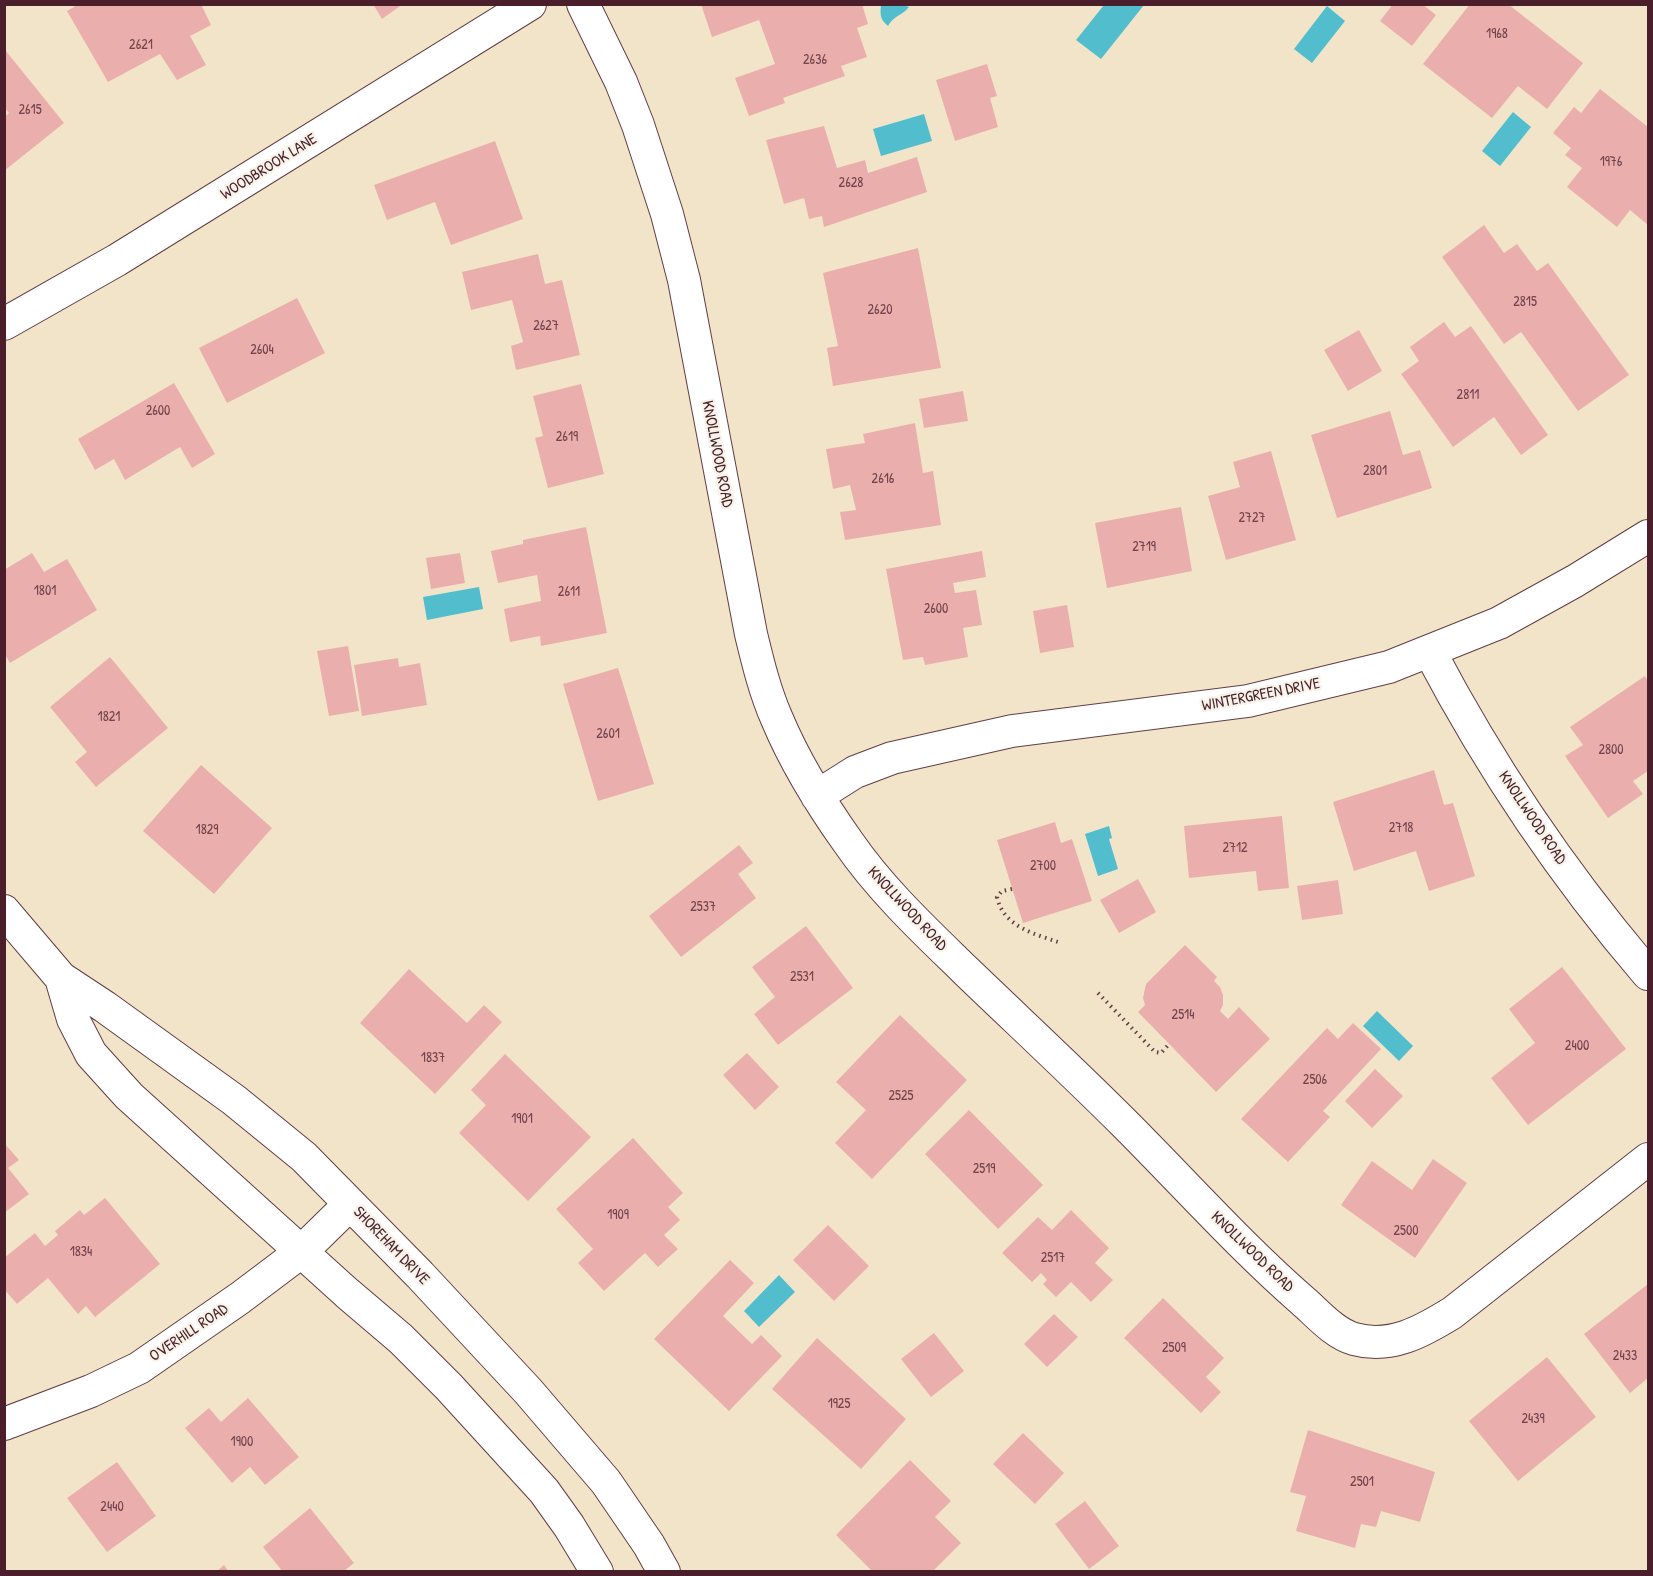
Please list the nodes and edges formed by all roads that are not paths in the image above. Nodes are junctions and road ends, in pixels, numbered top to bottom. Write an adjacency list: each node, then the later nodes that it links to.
1 (530, 4): 3 (street, WOODBROOK LANE)
2 (583, 4): 6 (street, KNOLLWOOD ROAD)
3 (4, 324)
4 (1648, 536): 5 (street, WINTERGREEN DRIVE)
5 (1430, 652): 6 (street, WINTERGREEN DRIVE); 8 (street, KNOLLWOOD ROAD)
6 (817, 796): 10 (street, KNOLLWOOD ROAD)
7 (4, 910): 9 (street, SHOREHAM DRIVE)
8 (1648, 974)
9 (61, 978): 11 (street, SHOREHAM DRIVE); 12 (street, SHOREHAM DRIVE)
10 (1648, 1160)
11 (350, 1204): 12 (street, OVERHILL ROAD); 15 (street, SHOREHAM DRIVE)
12 (301, 1252): 13 (street, OVERHILL ROAD); 14 (street, SHOREHAM DRIVE)
13 (4, 1424)
14 (597, 1572)
15 (664, 1572)

